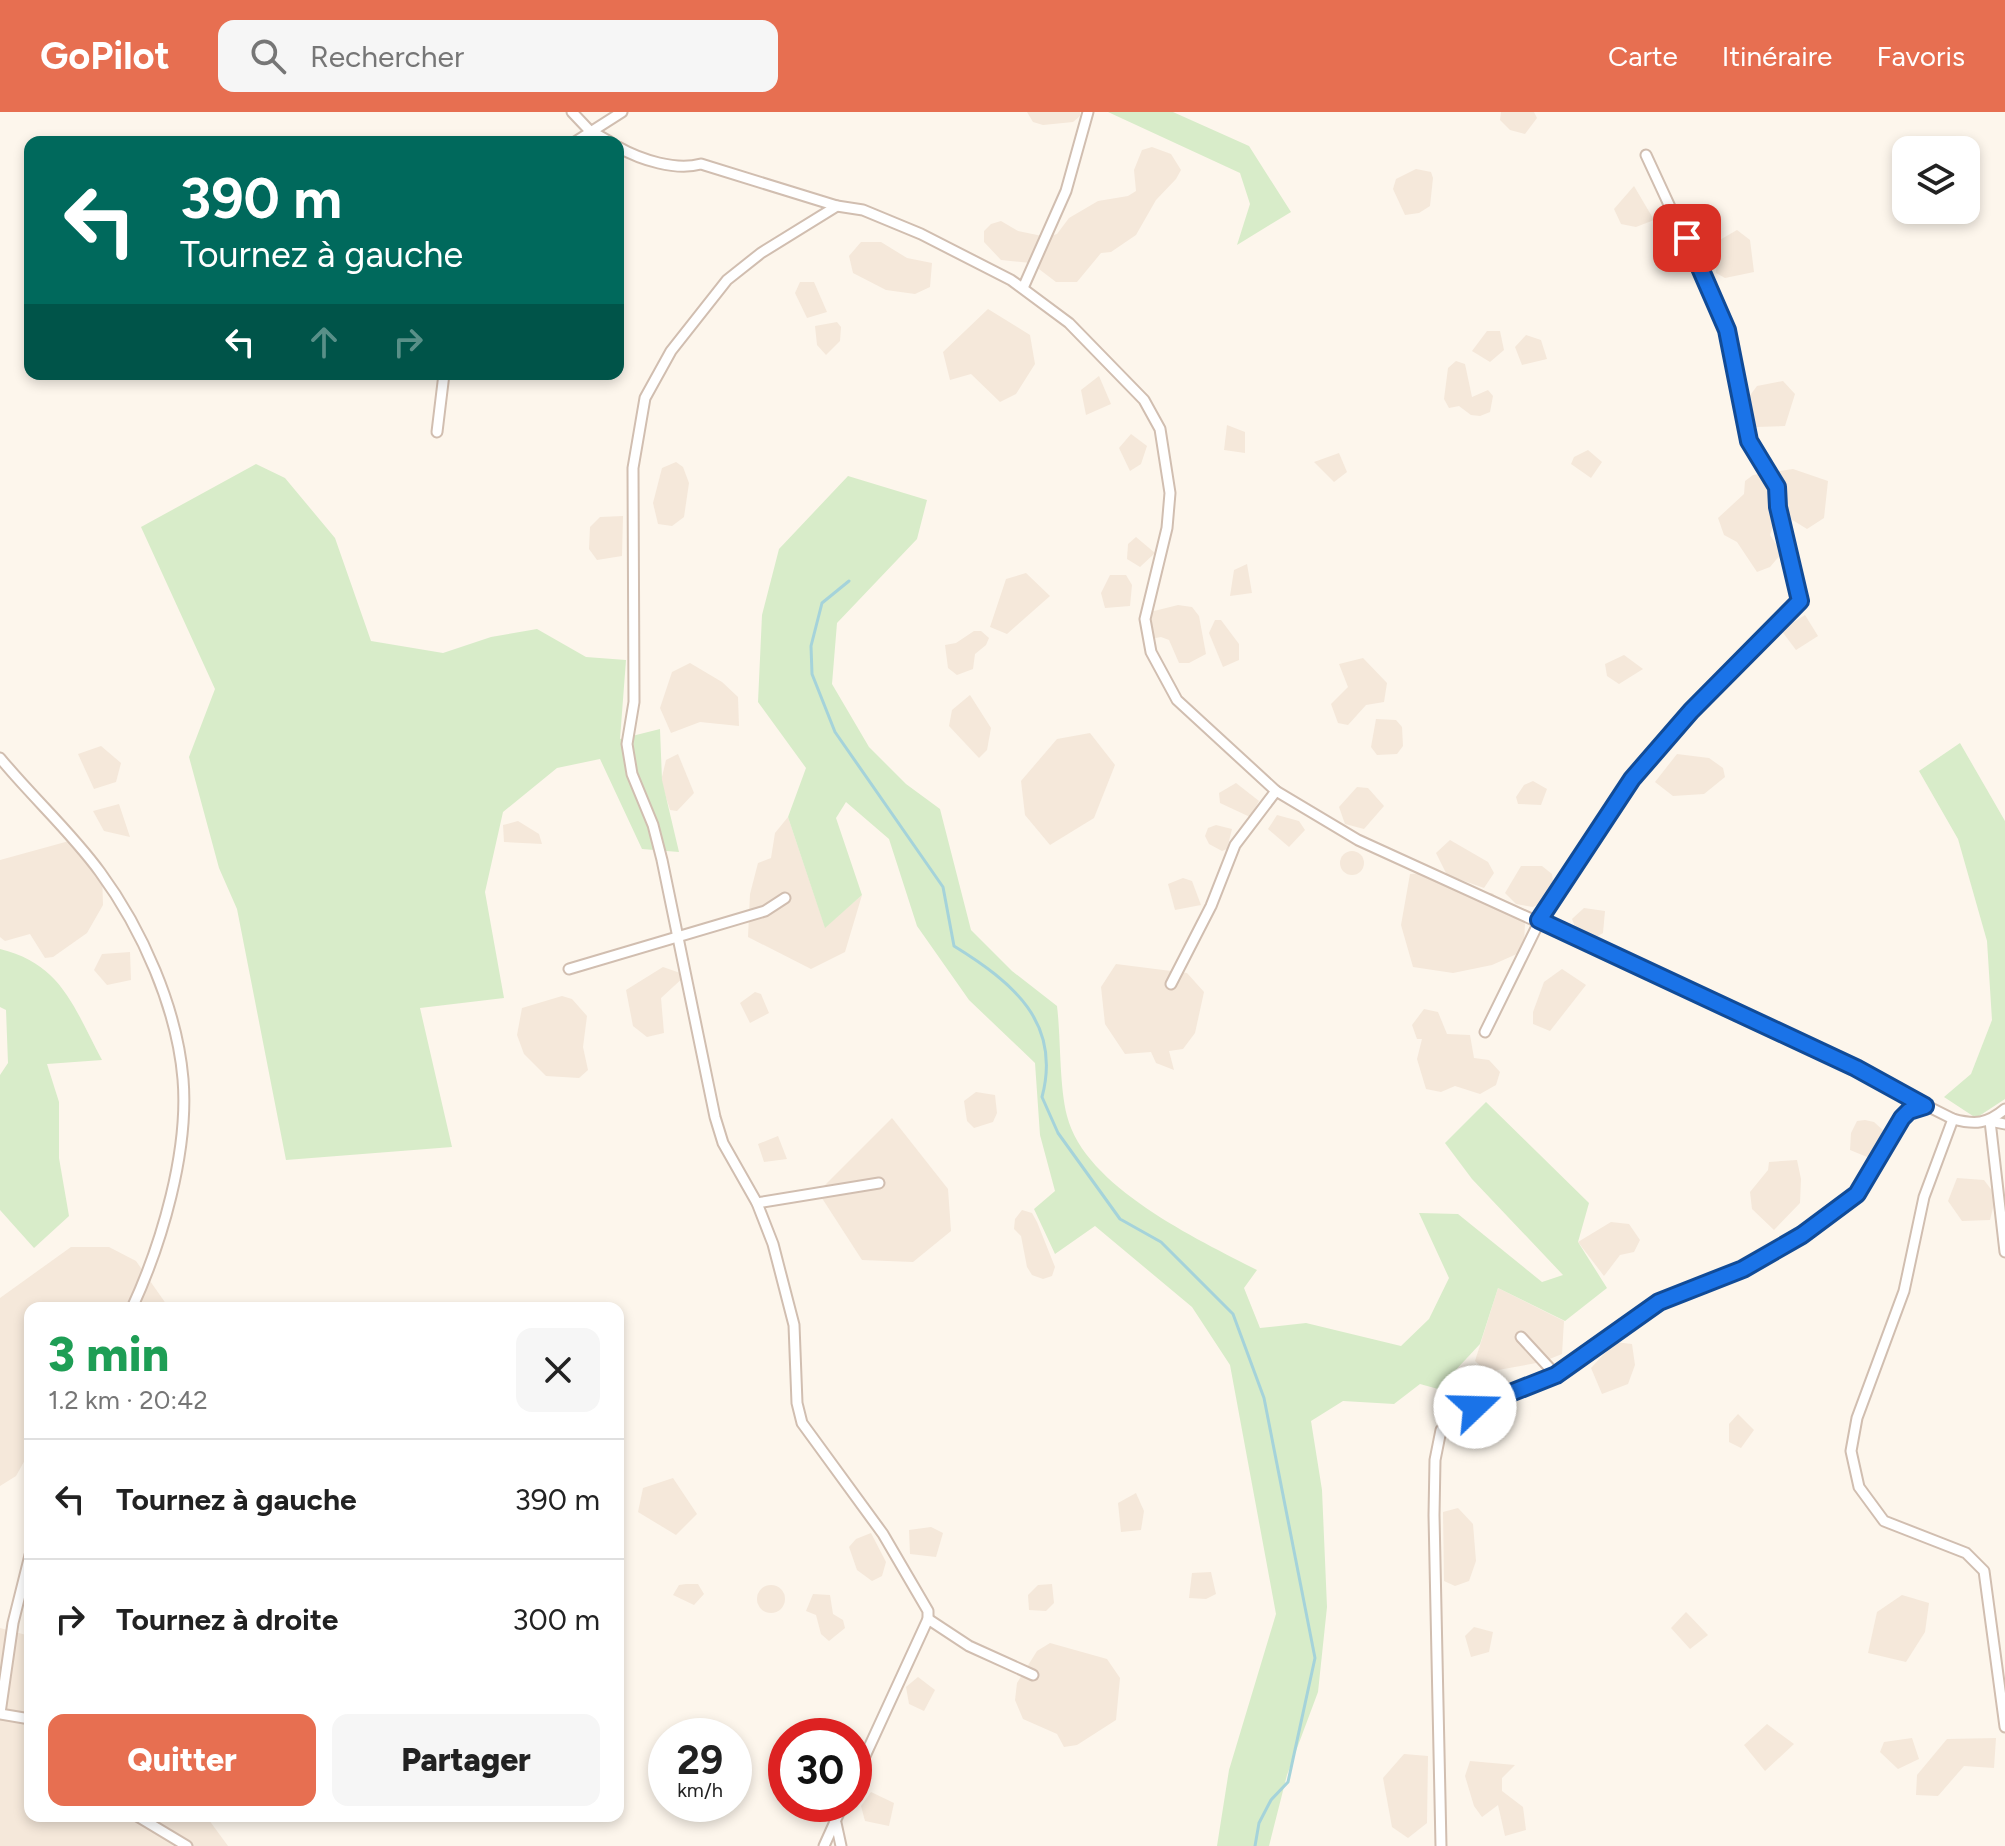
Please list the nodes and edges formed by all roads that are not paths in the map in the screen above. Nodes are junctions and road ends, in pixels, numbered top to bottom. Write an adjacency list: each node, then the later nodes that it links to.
1 (572, 112): 4 (street)
2 (622, 112): 4 (street)
3 (1088, 112): 10 (street)
4 (589, 130): 5 (street); 6 (street)
5 (582, 136)
6 (600, 136)
7 (624, 150): 9 (street)
8 (1646, 155): 16 (street)
9 (837, 206): 10 (street); 17 (street)
10 (1023, 288): 14 (street)
11 (443, 380): 12 (street)
12 (437, 432)
13 (0, 758): 29 (street)
14 (1276, 791): 16 (street); 19 (street)
15 (785, 898): 17 (street)
16 (1539, 920): 20 (street); 21 (street)
17 (676, 936): 18 (street); 27 (street)
18 (569, 969)
19 (1171, 984)
20 (1485, 1032)
21 (1925, 1106): 23 (street); 31 (street)
22 (2005, 1109): 24 (street)
23 (1953, 1119): 24 (street); 37 (street)
24 (1990, 1121): 25 (street); 28 (street)
25 (2005, 1124)
26 (879, 1183): 27 (street)
27 (757, 1203): 33 (street)
28 (2005, 1252)
29 (134, 1302)
30 (1521, 1337): 31 (street)
31 (1556, 1375): 44 (street)
32 (24, 1579): 35 (street)
33 (928, 1619): 34 (street); 38 (street)
34 (1033, 1675)
35 (0, 1713): 36 (street)
36 (24, 1718)
37 (2005, 1727)
38 (872, 1741)
39 (147, 1822): 41 (street)
40 (836, 1823): 42 (street); 43 (street)
41 (187, 1846)
42 (824, 1846)
43 (841, 1846)
44 (1441, 1846)

